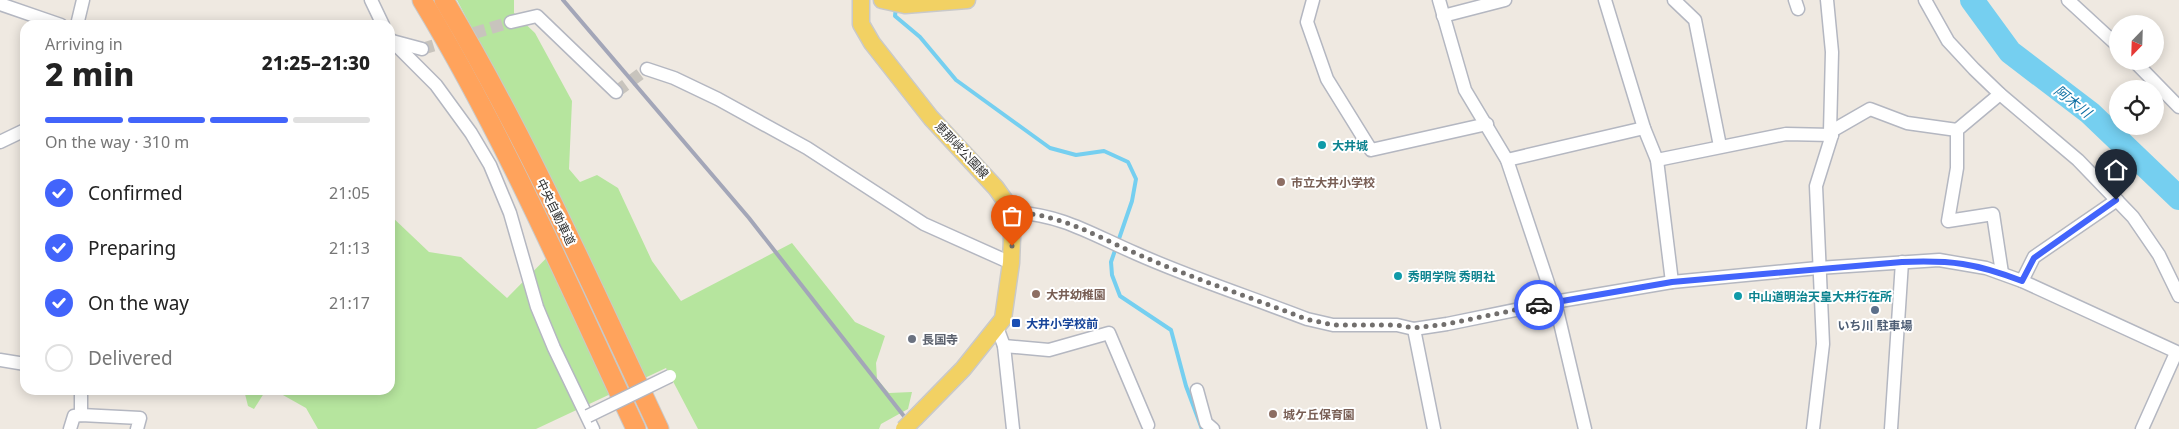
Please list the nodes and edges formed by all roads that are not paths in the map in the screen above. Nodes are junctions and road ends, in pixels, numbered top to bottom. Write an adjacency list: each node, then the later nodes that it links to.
1 (83, 0): 19 (street)
2 (371, 0): 20 (street)
3 (422, 0): 65 (highway, 中央自動車道)
4 (444, 0): 66 (highway, 中央自動車道)
5 (861, 0): 41 (main road, 恵那峡公園線)
6 (967, 0): 15 (main road)
7 (1313, 0): 31 (street)
8 (1438, 0): 17 (street)
9 (1505, 0): 17 (street)
10 (1605, 0): 32 (street)
11 (1674, 0): 37 (street)
12 (1827, 0): 35 (street)
13 (1925, 0): 29 (street)
14 (2068, 0): 22 (street)
15 (884, 1)
16 (0, 4): 18 (street)
17 (1443, 16): 31 (street)
18 (46, 20)
19 (78, 20)
20 (381, 20)
21 (511, 22): 28 (street)
22 (2109, 38)
23 (395, 41): 25 (street)
24 (395, 45): 60 (street)
25 (422, 48)
26 (647, 69): 43 (street)
27 (2143, 70): 30 (street)
28 (616, 92)
29 (2000, 94): 33 (street); 40 (street)
30 (2179, 107)
31 (1487, 124): 38 (street)
32 (1644, 128): 38 (street); 39 (street)
33 (1957, 130): 35 (street); 45 (street)
34 (20, 132): 36 (street)
35 (1831, 134): 37 (street); 44 (street)
36 (0, 142)
37 (1720, 146): 39 (street)
38 (1507, 160): 49 (street)
39 (1657, 160): 47 (street)
40 (2116, 200): 46 (street); 48 (street)
41 (1013, 212): 43 (main road); 51 (street)
42 (1902, 262): 44 (street); 45 (street); 73 (street)
43 (1011, 263): 50 (main road)
44 (1818, 268): 47 (street); 72 (street)
45 (2002, 273): 46 (street)
46 (2022, 281): 53 (street)
47 (1672, 282): 49 (street)
48 (2179, 296)
49 (1554, 302): 51 (street); 71 (street)
50 (997, 327): 52 (street); 67 (main road, bridge)
51 (1414, 328): 70 (street)
52 (1004, 346): 61 (street); 68 (street)
53 (2178, 353): 74 (street)
54 (0, 360): 55 (street)
55 (20, 363)
56 (670, 376): 60 (street, bridge)
57 (1196, 390): 69 (street)
58 (81, 395): 59 (street)
59 (81, 415): 62 (street); 63 (street)
60 (588, 416): 64 (street)
61 (1148, 425)
62 (70, 429)
63 (137, 429)
64 (593, 429)
65 (636, 429)
66 (659, 429)
67 (904, 429)
68 (1013, 429)
69 (1213, 429)
70 (1434, 429)
71 (1585, 429)
72 (1814, 429)
73 (1891, 429)
74 (2142, 429)

